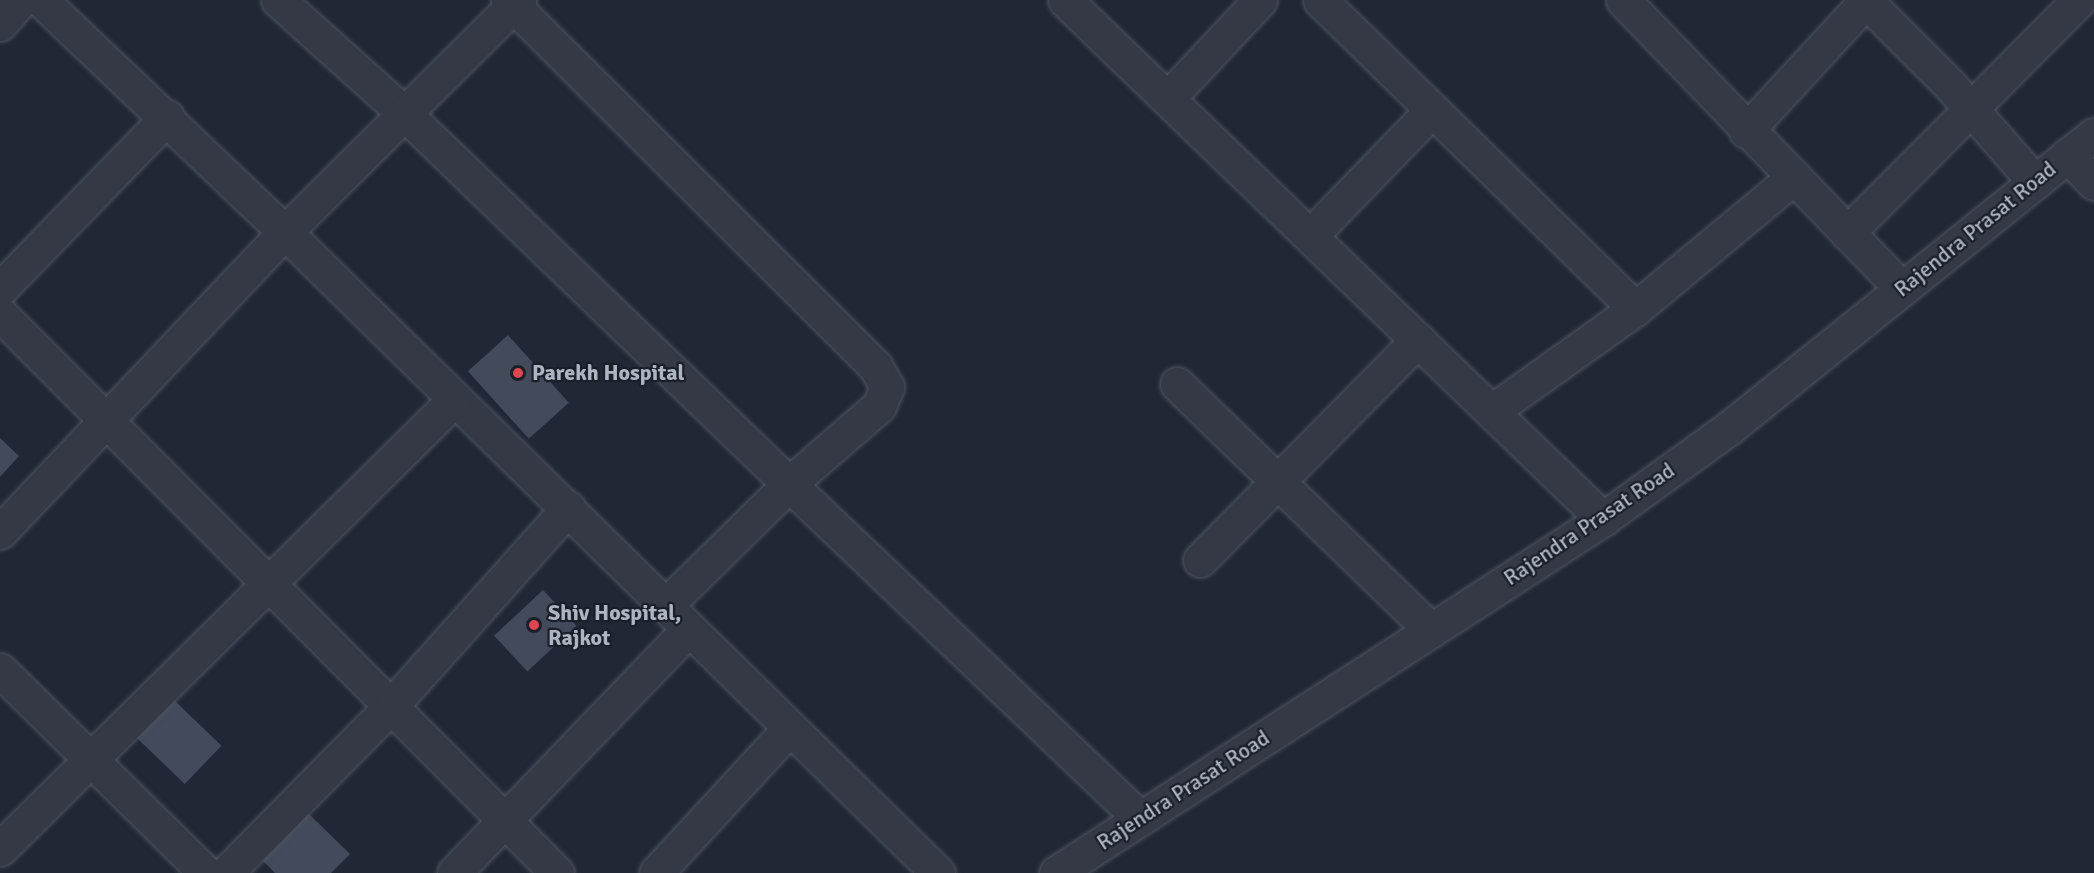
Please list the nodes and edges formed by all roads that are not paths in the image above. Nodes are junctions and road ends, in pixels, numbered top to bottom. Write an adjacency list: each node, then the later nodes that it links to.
1 (21, 0): 11 (street)
2 (41, 0): 16 (street)
3 (278, 0): 15 (street)
4 (1065, 0): 12 (street)
5 (1260, 0): 12 (street)
6 (1320, 0): 14 (street)
7 (1623, 0): 17 (street)
8 (1866, 0): 13 (street); 17 (street)
9 (2079, 0): 13 (street)
10 (514, 2): 15 (street); 36 (street)
11 (0, 24)
12 (1169, 97): 25 (street)
13 (1971, 109): 21 (street); 24 (street)
14 (1432, 110): 25 (street); 28 (street)
15 (404, 113): 23 (street); 36 (street)
16 (167, 117): 23 (street); 27 (street)
17 (1746, 131): 20 (street)
18 (2094, 135): 19 (street, Rajendra Prasat Road)
19 (2067, 155): 21 (street, Rajendra Prasat Road); 22 (street)
20 (1794, 177): 24 (street); 28 (street)
21 (2034, 181): 26 (street, Rajendra Prasat Road)
22 (2094, 183)
23 (285, 232): 32 (street); 34 (street)
24 (1847, 233): 26 (street)
25 (1311, 235): 30 (street)
26 (1901, 288): 38 (street, Rajendra Prasat Road)
27 (0, 289)
28 (1635, 309): 33 (street)
29 (0, 314): 34 (street)
30 (1418, 340): 33 (street); 35 (street)
31 (1177, 384): 35 (street)
32 (455, 399): 37 (street); 41 (street)
33 (1492, 411): 38 (street)
34 (108, 421): 39 (street); 41 (street)
35 (1276, 480): 40 (street); 44 (street)
36 (789, 484): 42 (street); 49 (street)
37 (567, 508): 42 (street); 46 (street)
38 (1603, 519): 44 (street, Rajendra Prasat Road)
39 (0, 532)
40 (1200, 560)
41 (269, 583): 46 (street); 48 (street)
42 (667, 604): 43 (street)
43 (689, 629): 47 (street); 50 (street)
44 (1431, 630): 49 (street, Rajendra Prasat Road)
45 (0, 670): 48 (street)
46 (391, 706): 50 (street); 53 (street)
47 (790, 728): 56 (street); 57 (street)
48 (91, 760): 51 (street); 52 (street)
49 (1140, 818): 58 (street, Rajendra Prasat Road)
50 (506, 822): 54 (street); 55 (street)
51 (0, 849)
52 (206, 873)
53 (226, 873)
54 (454, 873)
55 (557, 873)
56 (656, 873)
57 (938, 873)
58 (1056, 873)

